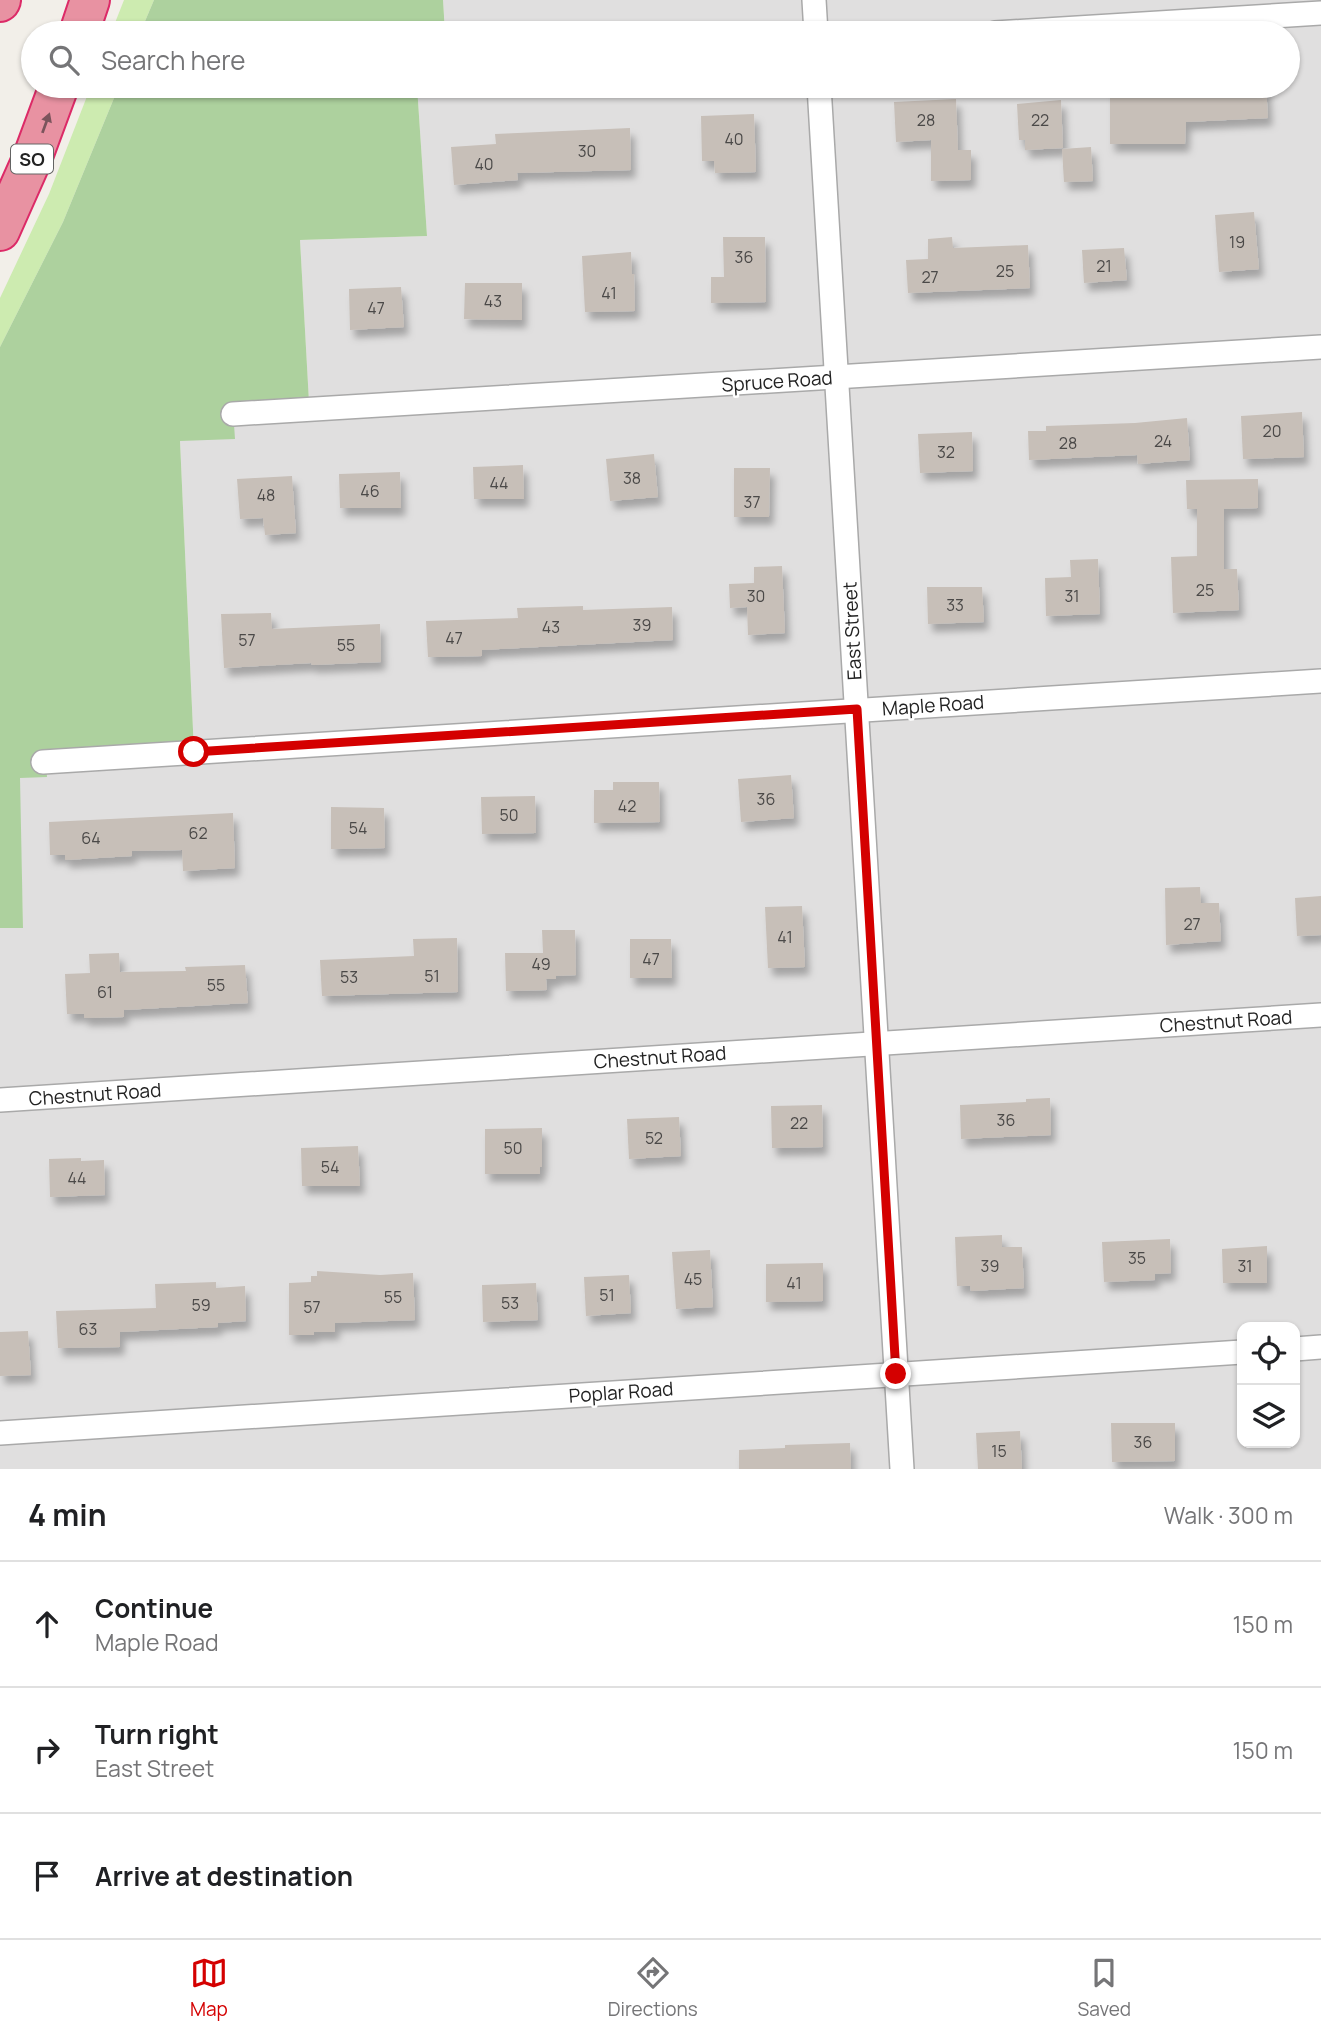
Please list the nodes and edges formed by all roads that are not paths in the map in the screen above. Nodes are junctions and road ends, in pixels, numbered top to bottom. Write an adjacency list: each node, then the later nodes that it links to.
1 (90, 0): 4 (highway)
2 (814, 0): 5 (street)
3 (1321, 13): 6 (street)
4 (83, 21)
5 (815, 21)
6 (1191, 21)
7 (55, 98): 9 (highway, SO, one-way to 7)
8 (820, 98): 11 (street, East Street)
9 (0, 231)
10 (1321, 347): 11 (street, Spruce Road)
11 (837, 377): 12 (street, Spruce Road); 14 (street, East Street)
12 (233, 414)
13 (1321, 681): 14 (street, Maple Road)
14 (857, 709): 15 (street, Maple Road); 17 (street, East Street)
15 (43, 762)
16 (1321, 1014): 17 (street, Chestnut Road)
17 (876, 1043): 18 (street, Chestnut Road); 22 (street, East Street)
18 (0, 1100)
19 (1321, 1348): 20 (street)
20 (1300, 1349)
21 (1237, 1352): 22 (street, Poplar Road)
22 (896, 1374): 23 (street, Poplar Road); 24 (street, East Street)
23 (0, 1433)
24 (902, 1469)

